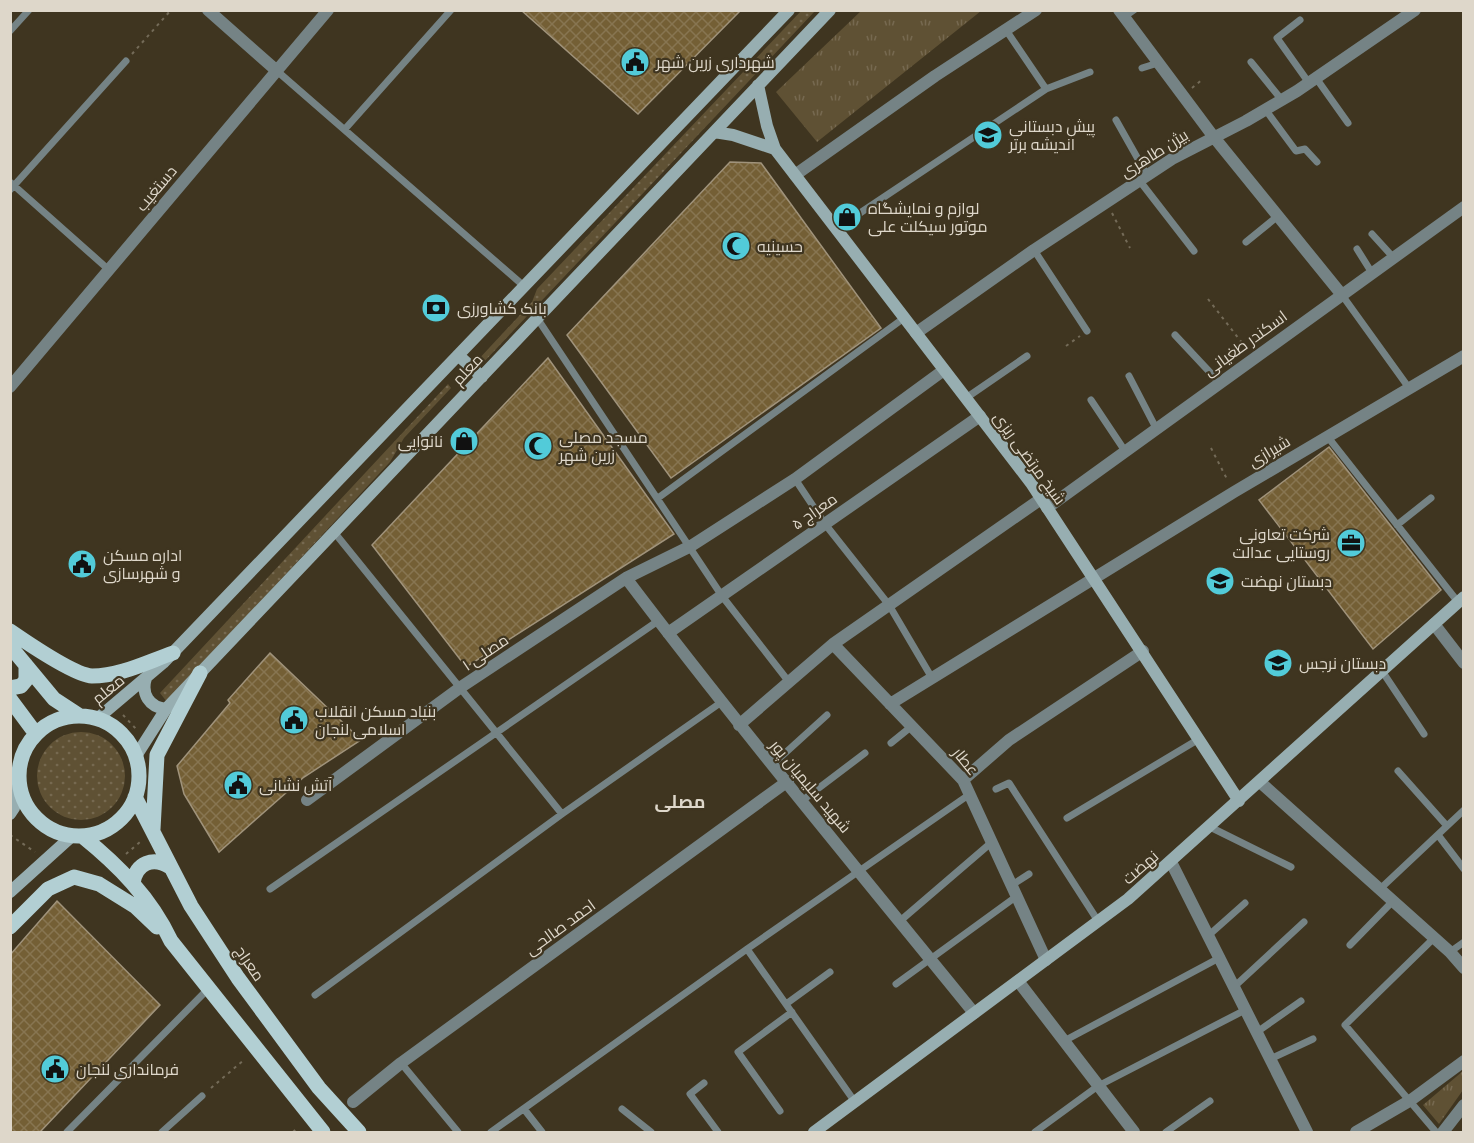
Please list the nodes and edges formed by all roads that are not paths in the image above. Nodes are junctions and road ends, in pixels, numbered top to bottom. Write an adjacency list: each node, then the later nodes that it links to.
1 (29, 10): 12 (lane)
2 (328, 10): 17 (street, دستغیب)
3 (452, 10): 26 (lane)
4 (789, 10): 45 (main road, معلم)
5 (830, 10): 20 (main road, معلم)
6 (1036, 10): 11 (street)
7 (1415, 10): 19 (street, بیژن طاهری)
8 (215, 13): 17 (street)
9 (1126, 13): 15 (street)
10 (1300, 20): 19 (lane)
11 (1006, 30): 21 (lane); 31 (street)
12 (10, 31)
13 (126, 61): 33 (lane)
14 (1251, 62): 22 (lane)
15 (1158, 63): 16 (lane); 28 (street)
16 (1143, 68)
17 (277, 71): 26 (lane); 43 (street, دستغیب)
18 (1090, 72): 21 (lane)
19 (1313, 80): 22 (street, بیژن طاهری); 25 (lane)
20 (758, 86): 27 (main road, معلم); 29 (main road, شیخ مرتضی ریزی)
21 (1046, 89): 36 (lane)
22 (1281, 99): 23 (street, بیژن طاهری)
23 (1265, 109): 28 (street, بیژن طاهری); 30 (lane)
24 (1116, 120): 32 (lane)
25 (1348, 123)
26 (345, 129): 45 (lane)
27 (714, 132): 29 (main road); 47 (main road, معلم)
28 (1213, 136): 32 (street, بیژن طاهری); 35 (street)
29 (775, 149): 31 (main road, شیخ مرتضی ریزی)
30 (1317, 162)
31 (795, 175): 36 (main road, شیخ مرتضی ریزی)
32 (1143, 178): 40 (street, بیژن طاهری); 41 (lane)
33 (12, 186): 43 (lane)
34 (1464, 207): 42 (street, اسکندر طغیانی)
35 (1278, 216): 38 (lane); 46 (street)
36 (836, 229): 48 (main road, شیخ مرتضی ریزی)
37 (1372, 234): 42 (lane)
38 (1246, 242)
39 (1356, 249): 44 (lane)
40 (1034, 250): 49 (lane); 50 (street, بیژن طاهری)
41 (1194, 251)
42 (1394, 257): 44 (street, اسکندر طغیانی)
43 (109, 270): 59 (street, دستغیب)
44 (1372, 273): 46 (street, اسکندر طغیانی)
45 (525, 286): 52 (main road, معلم)
46 (1342, 295): 58 (street, اسکندر طغیانی); 60 (lane)
47 (537, 318): 56 (main road, معلم); 68 (lane)
48 (904, 318): 50 (main road, شیخ مرتضی ریزی); 68 (lane)
49 (1087, 331)
50 (916, 333): 55 (main road, شیخ مرتضی ریزی)
51 (1175, 335): 58 (lane)
52 (458, 355): 56 (main road); 87 (main road, معلم)
53 (1027, 356): 61 (lane)
54 (1464, 356): 60 (street, شیرازی)
55 (944, 370): 61 (main road, شیخ مرتضی ریزی); 67 (street, مصلی ۱)
56 (482, 376): 73 (main road, معلم)
57 (1129, 376): 64 (lane)
58 (1219, 382): 64 (street, اسکندر طغیانی)
59 (10, 387)
60 (1409, 388): 65 (street, شیرازی)
61 (966, 398): 63 (main road, شیخ مرتضی ریزی)
62 (1091, 400): 66 (lane)
63 (980, 416): 70 (main road, شیخ مرتضی ریزی); 71 (street, معراج ۵)
64 (1157, 430): 66 (street, اسکندر طغیانی)
65 (1327, 436): 72 (lane); 76 (street, شیرازی)
66 (1125, 451): 70 (street, اسکندر طغیانی)
67 (795, 479): 71 (lane); 74 (street, مصلی ۱)
68 (658, 498): 74 (lane)
69 (1431, 498): 72 (lane)
70 (1044, 504): 76 (main road, شیخ مرتضی ریزی); 79 (street, اسکندر طغیانی)
71 (825, 524): 77 (street, معراج ۵); 79 (lane)
72 (1397, 525): 78 (lane)
73 (334, 532): 91 (main road, معلم); 95 (lane)
74 (691, 546): 75 (street, مصلی ۱); 77 (lane)
75 (626, 578): 80 (street, شهید سلیمیان پور); 95 (street, مصلی ۱)
76 (1093, 578): 86 (main road, شیخ مرتضی ریزی); 93 (street, شیرازی)
77 (722, 596): 83 (street, معراج ۵); 94 (lane)
78 (1461, 600): 81 (main road, نهضت)
79 (889, 605): 84 (street, اسکندر طغیانی); 93 (lane)
80 (658, 621): 83 (street, شهید سلیمیان پور); 106 (lane)
81 (1434, 624): 88 (street); 90 (main road, نهضت)
82 (10, 631): 87 (main road)
83 (668, 633): 98 (street, شهید سلیمیان پور)
84 (833, 644): 94 (street, اسکندر طغیانی); 99 (street, عطار)
85 (10, 646): 89 (main road)
86 (1143, 651): 109 (main road, شیخ مرتضی ریزی); 115 (street)
87 (172, 653): 92 (main road, معلم)
88 (1464, 663)
89 (26, 665): 96 (main road); 102 (main road)
90 (1382, 671): 108 (lane); 118 (main road, نهضت)
91 (200, 673): 100 (main road, معلم); 131 (main road)
92 (146, 678): 100 (main road); 103 (main road, معلم)
93 (932, 678): 99 (street, شیرازی)
94 (789, 682): 104 (street, اسکندر طغیانی)
95 (461, 687): 106 (lane); 122 (street, مصلی ۱)
96 (10, 688)
97 (10, 699): 107 (main road)
98 (723, 701): 104 (street, شهید سلیمیان پور); 127 (lane)
99 (890, 704): 105 (street, عطار)
100 (166, 709): 112 (main road, معلم)
101 (827, 715): 113 (lane)
102 (80, 716): 103 (main road); 107 (main road)
103 (98, 718): 112 (main road)
104 (739, 725): 113 (street, شهید سلیمیان پور)
105 (912, 726): 110 (lane); 115 (street, عطار)
106 (497, 731): 127 (lane); 142 (lane)
107 (36, 734): 116 (main road)
108 (1424, 734)
109 (1199, 740): 124 (main road, شیخ مرتضی ریزی); 128 (lane)
110 (891, 743)
111 (864, 753): 123 (lane)
112 (136, 756): 121 (main road)
113 (773, 764): 117 (street, شهید سلیمیان پور)
114 (1398, 771): 129 (lane)
115 (963, 780): 120 (street, عطار)
116 (19, 781): 126 (main road); 133 (main road)
117 (788, 781): 123 (street, شهید سلیمیان پور); 179 (street, احمد صالحی)
118 (1260, 782): 124 (main road, نهضت); 143 (street)
119 (996, 789): 149 (lane)
120 (970, 794): 134 (street, عطار); 139 (lane)
121 (135, 797): 131 (main road, معراج); 133 (main road)
122 (307, 800)
123 (803, 800): 139 (street, شهید سلیمیان پور)
124 (1239, 801): 130 (main road, نهضت)
125 (1464, 810): 129 (lane)
126 (10, 814)
127 (562, 814): 168 (lane)
128 (1066, 818)
129 (1447, 826): 132 (lane)
130 (1210, 827): 135 (main road, نهضت); 137 (lane)
131 (153, 832): 136 (main road, معراج)
132 (1438, 835): 138 (lane); 143 (lane)
133 (77, 836): 141 (main road); 145 (main road)
134 (992, 842): 144 (street, عطار); 148 (lane)
135 (1171, 862): 149 (main road, نهضت); 152 (street)
136 (170, 867): 141 (main road); 195 (main road, معراج)
137 (1291, 867)
138 (1464, 869)
139 (860, 872): 148 (street, شهید سلیمیان پور); 157 (lane)
140 (1029, 874): 144 (lane)
141 (133, 883): 154 (main road)
142 (270, 889)
143 (1380, 889): 146 (street)
144 (1014, 891): 160 (lane); 161 (street, عطار)
145 (10, 892)
146 (1394, 901): 153 (street); 156 (lane)
147 (1245, 903): 152 (lane)
148 (900, 921): 160 (street, شهید سلیمیان پور)
149 (1098, 921): 161 (main road, نهضت)
150 (1304, 922): 166 (lane)
151 (10, 927): 154 (main road)
152 (1209, 935): 159 (street)
153 (1434, 938): 158 (street); 183 (lane)
154 (171, 941): 167 (main road)
155 (1464, 942): 158 (lane)
156 (1350, 945)
157 (747, 949): 170 (lane); 188 (lane)
158 (1450, 952): 162 (street)
159 (1221, 957): 166 (street); 176 (lane)
160 (929, 958): 165 (lane); 173 (street, شهید سلیمیان پور)
161 (1046, 960): 164 (main road, نهضت)
162 (1464, 968)
163 (830, 972): 170 (lane)
164 (1018, 981): 173 (main road, نهضت); 176 (street)
165 (896, 984)
166 (1235, 986): 171 (street)
167 (208, 988): 192 (lane); 194 (main road)
168 (315, 995)
169 (1302, 1001): 174 (lane)
170 (786, 1004): 172 (lane)
171 (1247, 1009): 174 (street); 181 (lane)
172 (792, 1012): 186 (lane); 190 (lane)
173 (974, 1013): 186 (main road, نهضت)
174 (1257, 1032): 177 (street)
175 (1313, 1039): 177 (lane)
176 (1064, 1041): 181 (street)
177 (1270, 1059): 204 (street)
178 (1464, 1061): 183 (street)
179 (401, 1063): 185 (street, احمد صالحی); 196 (lane)
180 (704, 1083): 200 (lane)
181 (1098, 1086): 201 (lane); 202 (street)
182 (202, 1096): 193 (lane)
183 (1411, 1100): 205 (street); 206 (lane)
184 (1210, 1101): 203 (lane)
185 (353, 1102)
186 (855, 1102): 191 (main road, نهضت)
187 (1464, 1105): 207 (street)
188 (524, 1109): 197 (lane); 198 (lane)
189 (622, 1109): 199 (lane)
190 (780, 1111)
191 (820, 1131)
192 (67, 1132)
193 (162, 1132)
194 (323, 1132)
195 (359, 1132)
196 (458, 1132)
197 (491, 1132)
198 (542, 1132)
199 (651, 1132)
200 (718, 1132)
201 (1035, 1132)
202 (1134, 1132)
203 (1166, 1132)
204 (1307, 1132)
205 (1356, 1132)
206 (1436, 1132)
207 (1443, 1132)

